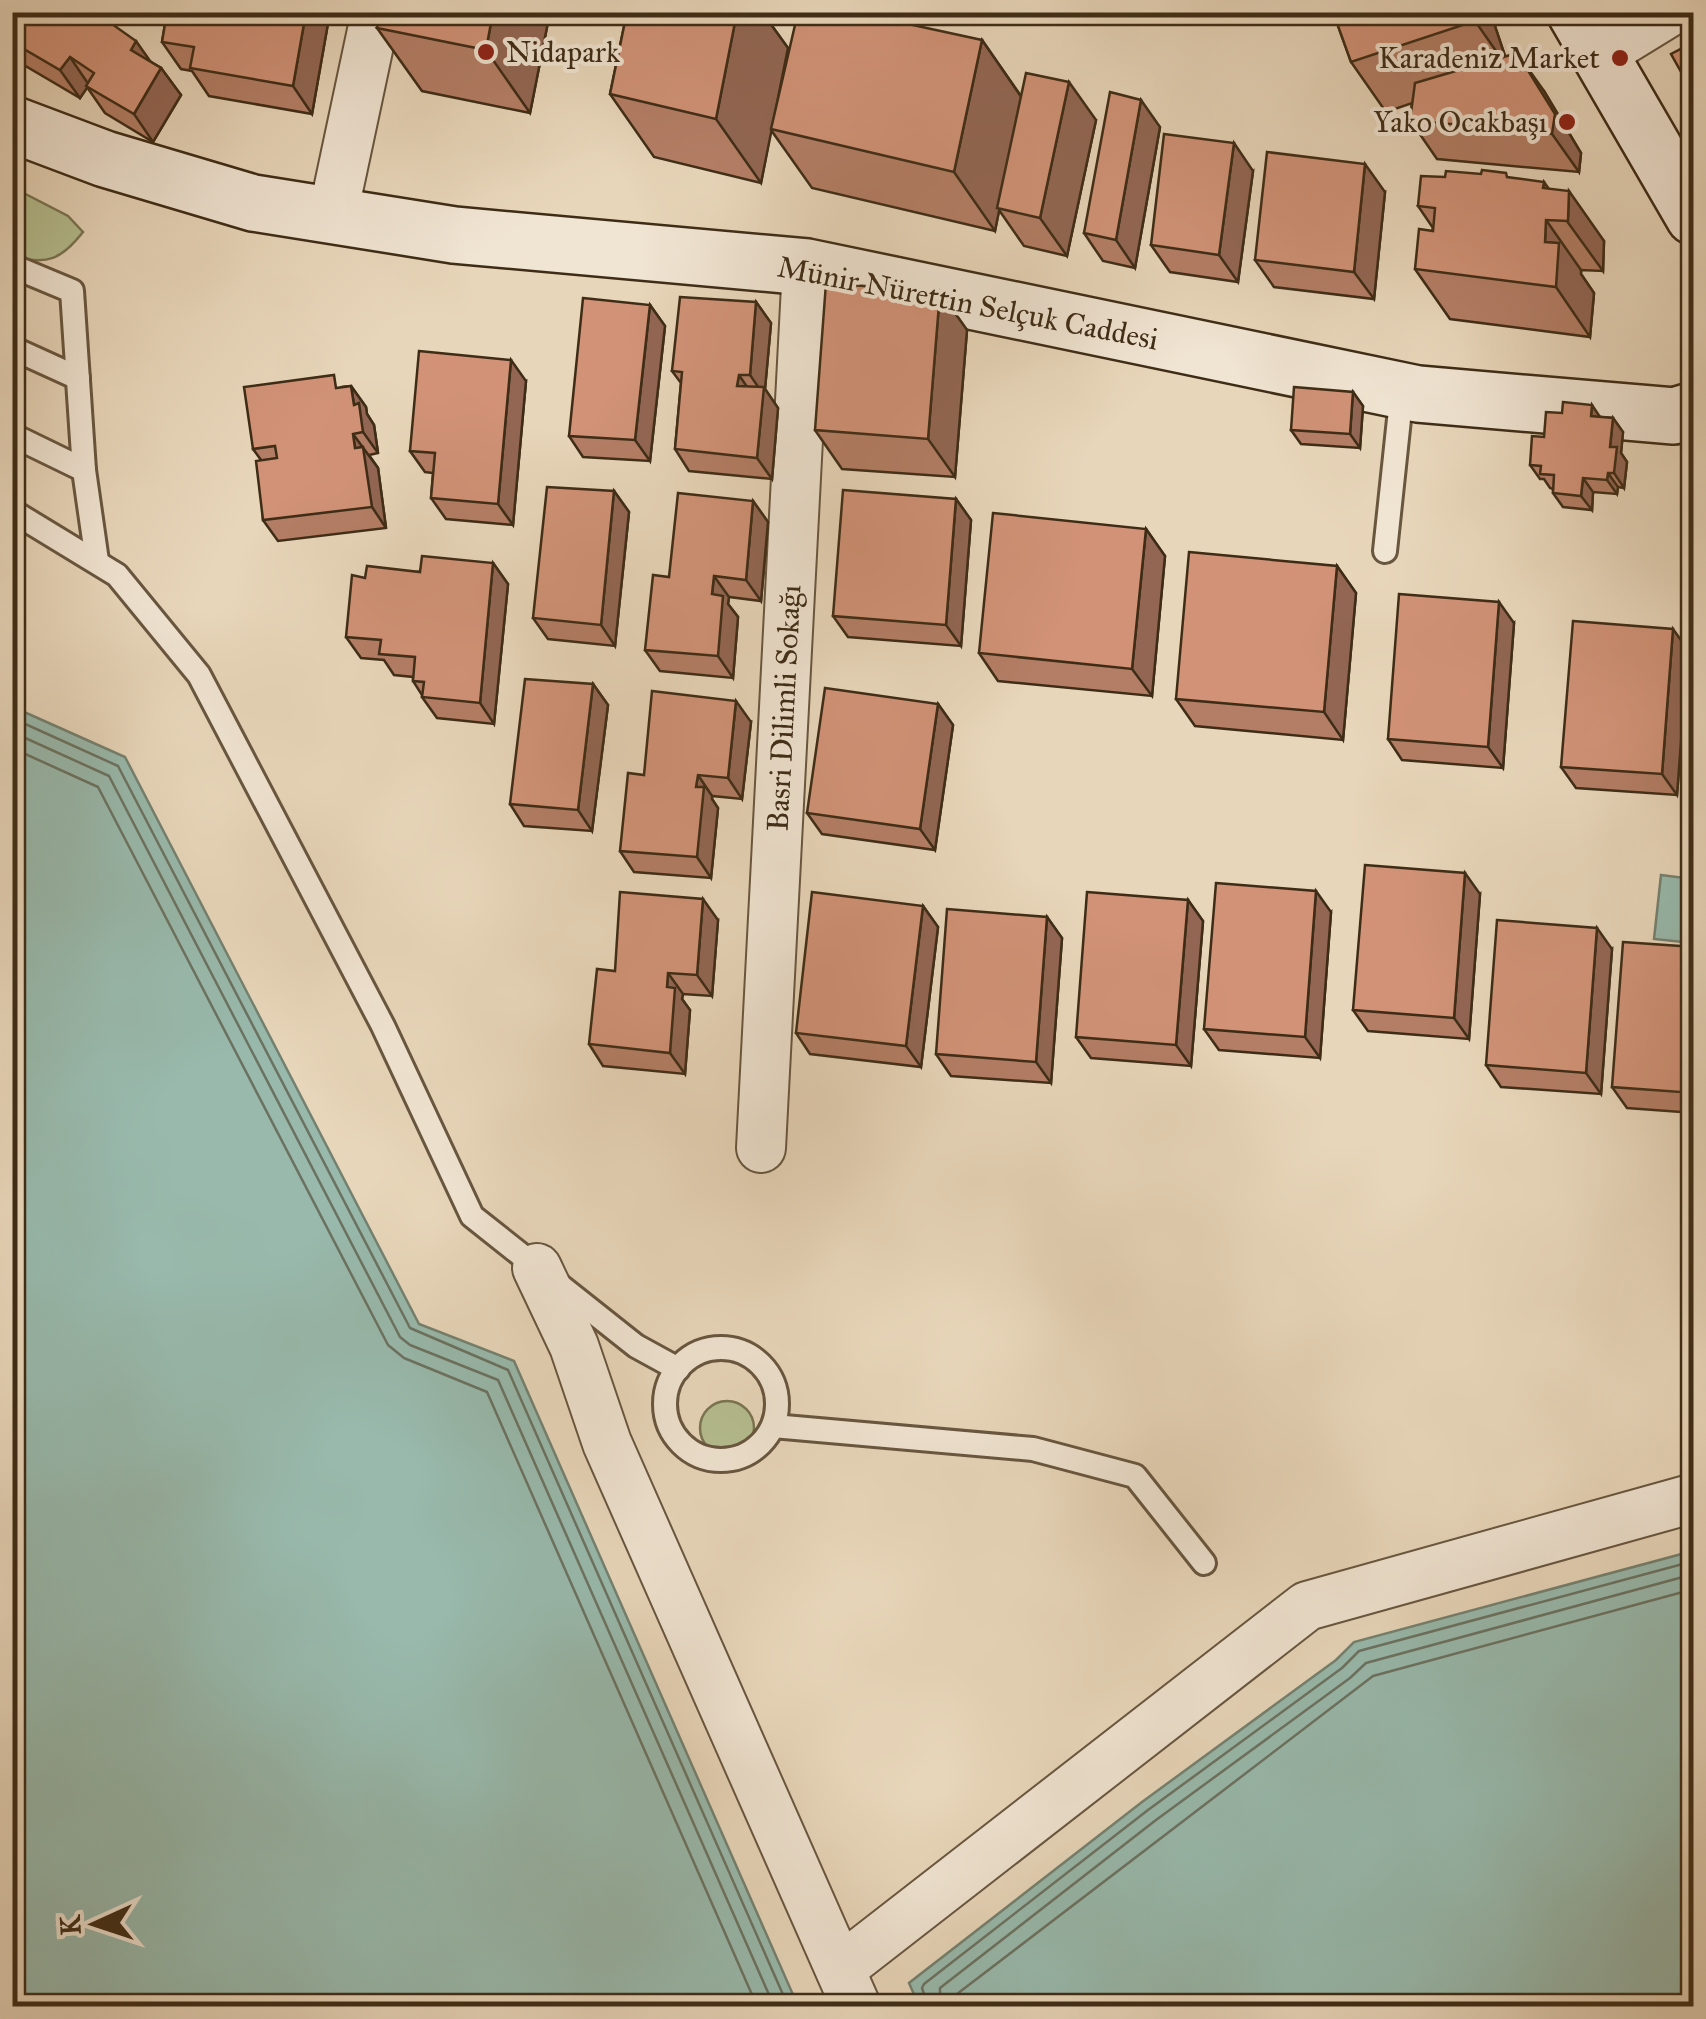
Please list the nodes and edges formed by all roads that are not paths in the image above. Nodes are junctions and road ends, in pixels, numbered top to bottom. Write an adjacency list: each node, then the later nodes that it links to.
1 (376, 12): 5 (street)
2 (1669, 12): 3 (street)
3 (1587, 34): 6 (street)
4 (12, 124): 5 (street, Münir Nürettin Selçuk Caddesi)
5 (333, 214): 8 (street, Münir Nürettin Selçuk Caddesi)
6 (1694, 217)
7 (12, 266): 10 (lane)
8 (807, 267): 11 (street, Münir Nürettin Selçuk Caddesi); 18 (street, Basri Dilimli Sokağı)
9 (12, 348): 10 (lane)
10 (78, 378): 14 (lane)
11 (1402, 391): 12 (street, Münir Nürettin Selçuk Caddesi); 16 (lane)
12 (1694, 410)
13 (12, 435): 14 (lane)
14 (84, 470): 17 (lane)
15 (12, 512): 17 (lane)
16 (1386, 551)
17 (96, 560): 19 (lane)
18 (762, 1148)
19 (538, 1268): 20 (lane); 24 (street)
20 (678, 1369): 21 (lane); 21 (lane)
21 (773, 1426): 23 (lane)
22 (1694, 1498): 24 (street)
23 (1204, 1564)
24 (848, 1988)

